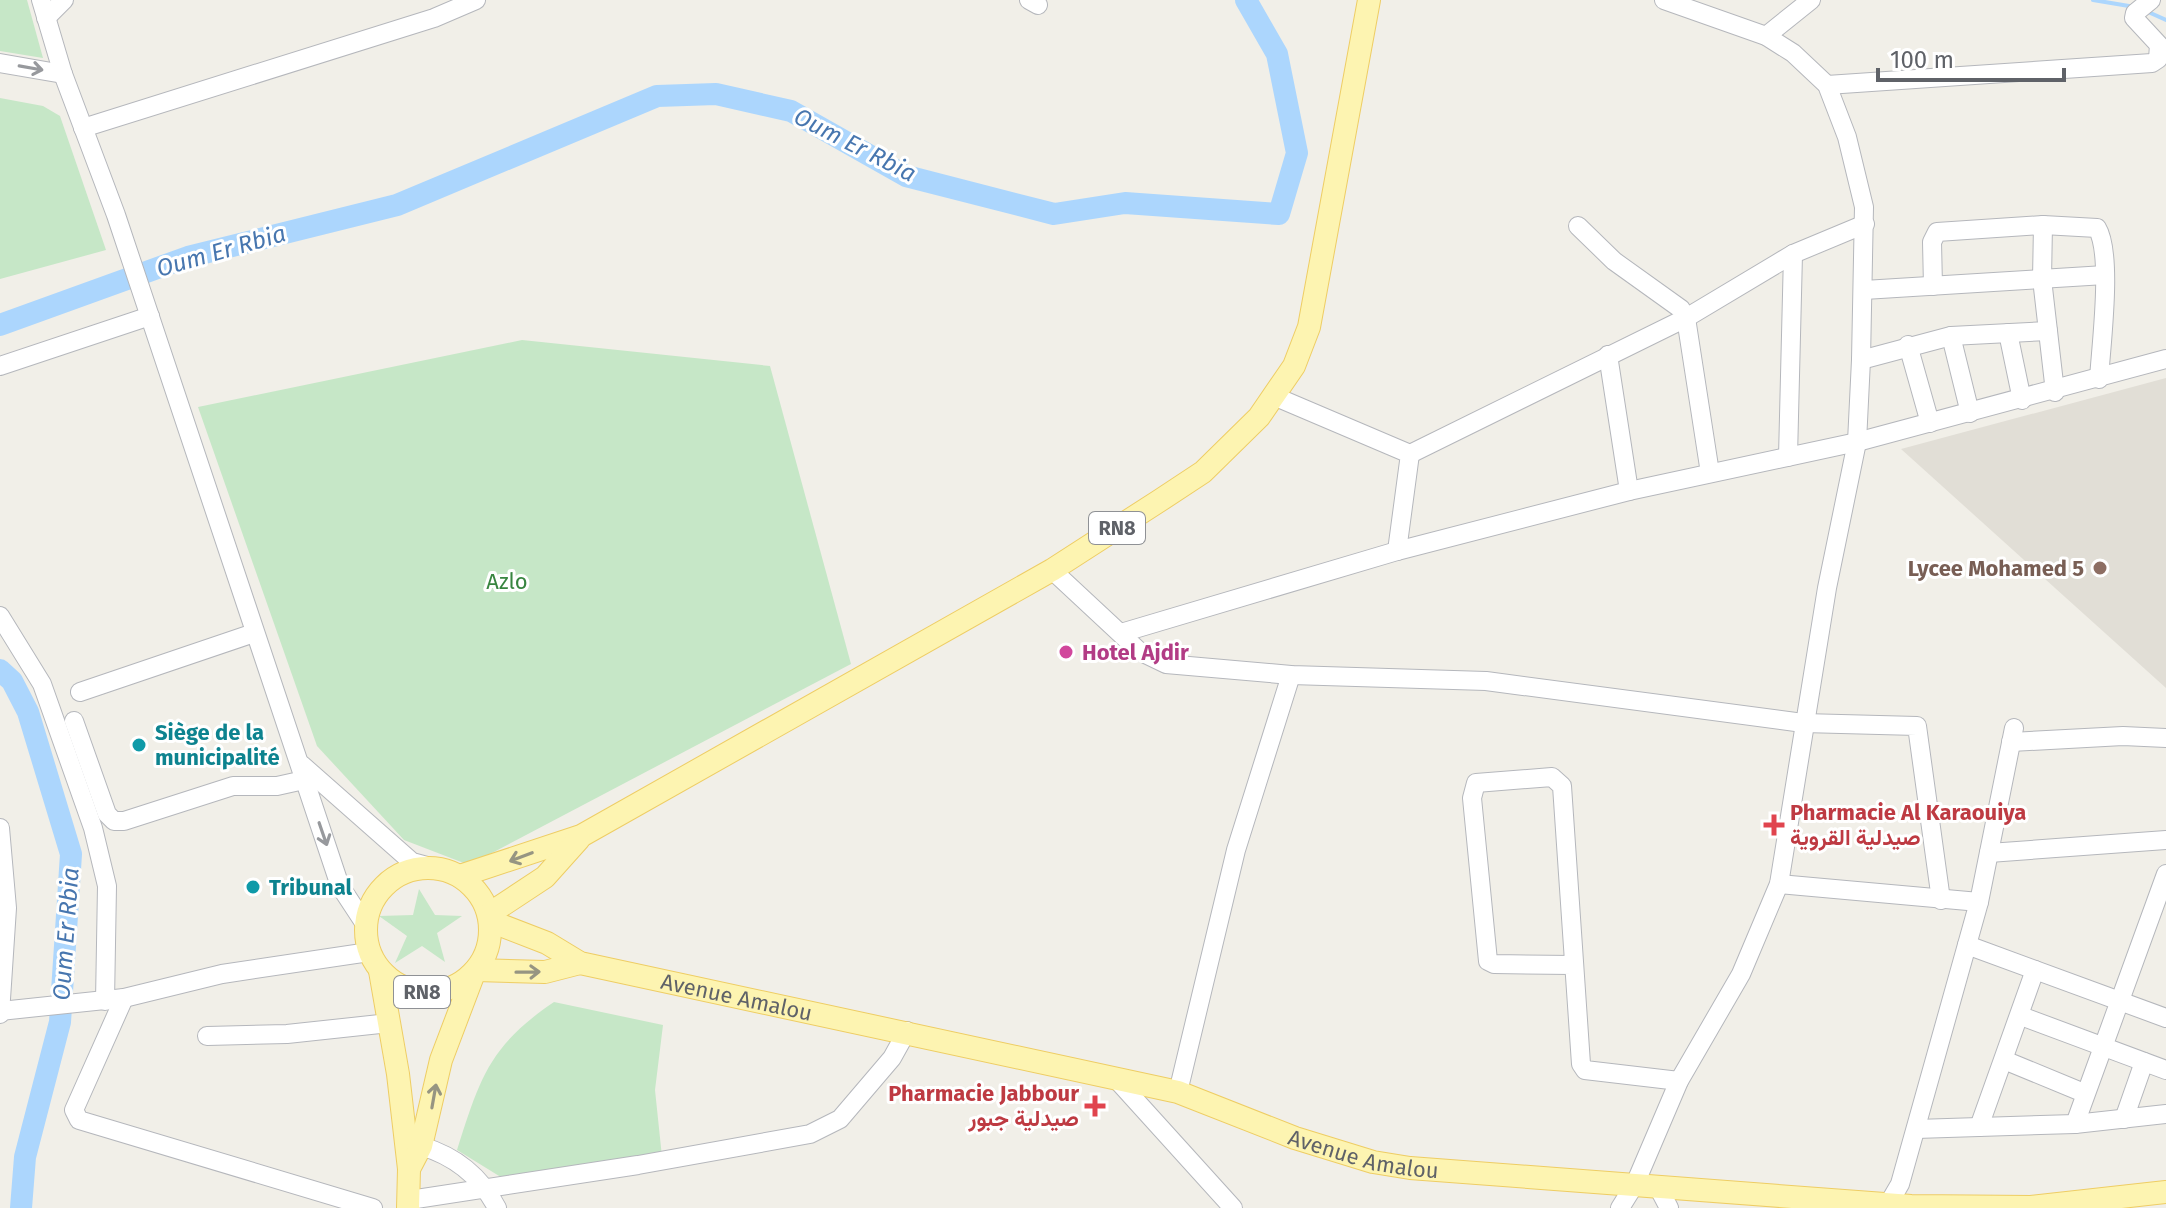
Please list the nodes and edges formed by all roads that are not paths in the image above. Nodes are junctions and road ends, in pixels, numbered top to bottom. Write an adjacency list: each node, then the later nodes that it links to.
1 (64, 0): 7 (street)
2 (476, 0): 12 (street)
3 (1369, 0): 33 (main road, RN8)
4 (1664, 0): 8 (street)
5 (1811, 0): 8 (street)
6 (2145, 5): 11 (street)
7 (44, 9): 10 (street)
8 (1766, 36): 11 (street)
9 (0, 63): 10 (street, one-way to 10)
10 (63, 74): 12 (street)
11 (1827, 85): 13 (street)
12 (83, 128): 21 (street)
13 (1865, 224): 16 (street); 20 (street)
14 (2043, 225): 17 (street); 18 (street); 19 (street)
15 (1578, 226): 22 (street)
16 (1793, 254): 22 (street); 39 (street)
17 (2105, 275): 18 (street); 31 (street)
18 (2042, 279): 19 (street); 23 (street)
19 (1933, 286): 20 (street)
20 (1864, 290): 29 (street)
21 (148, 310): 30 (street); 45 (street)
22 (1686, 318): 27 (street); 40 (street)
23 (2048, 331): 24 (street); 32 (street)
24 (2008, 333): 25 (street); 34 (street)
25 (1951, 336): 26 (street); 35 (street)
26 (1908, 345): 29 (street); 36 (street)
27 (1608, 355): 38 (street); 41 (street)
28 (2166, 359): 31 (street)
29 (1861, 360): 37 (street)
30 (0, 366)
31 (2099, 379): 32 (street)
32 (2055, 392): 34 (street)
33 (1276, 397): 38 (street); 43 (main road, RN8)
34 (2022, 400): 35 (street)
35 (1970, 413): 36 (street)
36 (1930, 423): 37 (street)
37 (1857, 442): 39 (street); 50 (street)
38 (1410, 454): 42 (street)
39 (1788, 457): 40 (street)
40 (1710, 473): 41 (street)
41 (1629, 491): 42 (street)
42 (1397, 551): 46 (street)
43 (1052, 570): 46 (street); 55 (main road, RN8)
44 (0, 616): 73 (street)
45 (254, 633): 48 (street); 52 (street)
46 (1121, 633): 47 (street)
47 (1291, 675): 50 (street); 87 (street)
48 (80, 692)
49 (74, 721): 53 (street)
50 (1803, 723): 61 (street); 62 (street)
51 (2166, 738): 57 (street)
52 (297, 760): 53 (street); 58 (street)
53 (304, 780): 66 (street, one-way to 66)
54 (0, 828): 75 (street)
55 (581, 836): 60 (main road, RN8, one-way to 60); 64 (main road, RN8)
56 (2166, 840): 57 (street)
57 (1989, 853): 63 (street)
58 (434, 868): 60 (main road); 66 (main road)
59 (2166, 874): 65 (street)
60 (460, 876): 64 (main road)
61 (1779, 884): 62 (street); 86 (street)
62 (1941, 900): 63 (street)
63 (1979, 902): 67 (street)
64 (489, 918): 69 (main road); 72 (main road, RN8)
65 (2158, 919): 74 (street)
66 (365, 924): 68 (main road, RN8)
67 (1967, 945): 71 (street); 93 (street)
68 (374, 961): 72 (main road, RN8); 73 (street); 78 (main road, RN8)
69 (580, 963): 72 (main road, one-way to 69); 79 (main road, Avenue Amalou)
70 (1573, 965): 70 (street); 86 (street)
71 (2035, 970): 74 (street); 76 (street)
72 (475, 971): 94 (main road, RN8, one-way to 72)
73 (108, 1000): 75 (street); 103 (street)
74 (2119, 1000): 77 (street); 81 (street)
75 (0, 1012)
76 (2021, 1016): 81 (street); 82 (street)
77 (2166, 1018)
78 (389, 1023): 80 (street); 95 (main road, RN8)
79 (907, 1031): 85 (main road, Avenue Amalou); 97 (street)
80 (207, 1036)
81 (2103, 1045): 83 (street); 88 (street)
82 (2004, 1060): 88 (street); 92 (street)
83 (2144, 1062): 84 (street); 90 (street)
84 (2166, 1070)
85 (1118, 1081): 87 (main road, Avenue Amalou); 105 (street)
86 (1679, 1081): 96 (street)
87 (1178, 1092): 96 (main road, Avenue Amalou)
88 (2084, 1093): 91 (street)
89 (2166, 1114): 90 (street)
90 (2124, 1119): 91 (street)
91 (2075, 1124): 92 (street)
92 (1979, 1127): 93 (street)
93 (1916, 1129): 99 (street)
94 (421, 1146): 95 (main road, RN8); 97 (street)
95 (409, 1169): 100 (main road, RN8)
96 (1646, 1185): 99 (main road, Avenue Amalou); 106 (street); 107 (street)
97 (487, 1188): 100 (street); 104 (street)
98 (2166, 1192): 101 (main road, Avenue Amalou)
99 (1899, 1202): 102 (main road, Avenue Amalou)
100 (409, 1204)
101 (2081, 1205): 102 (main road, Avenue Amalou)
102 (1972, 1207)
103 (373, 1208)
104 (497, 1208)
105 (1233, 1208)
106 (1620, 1208)
107 (1669, 1208)

